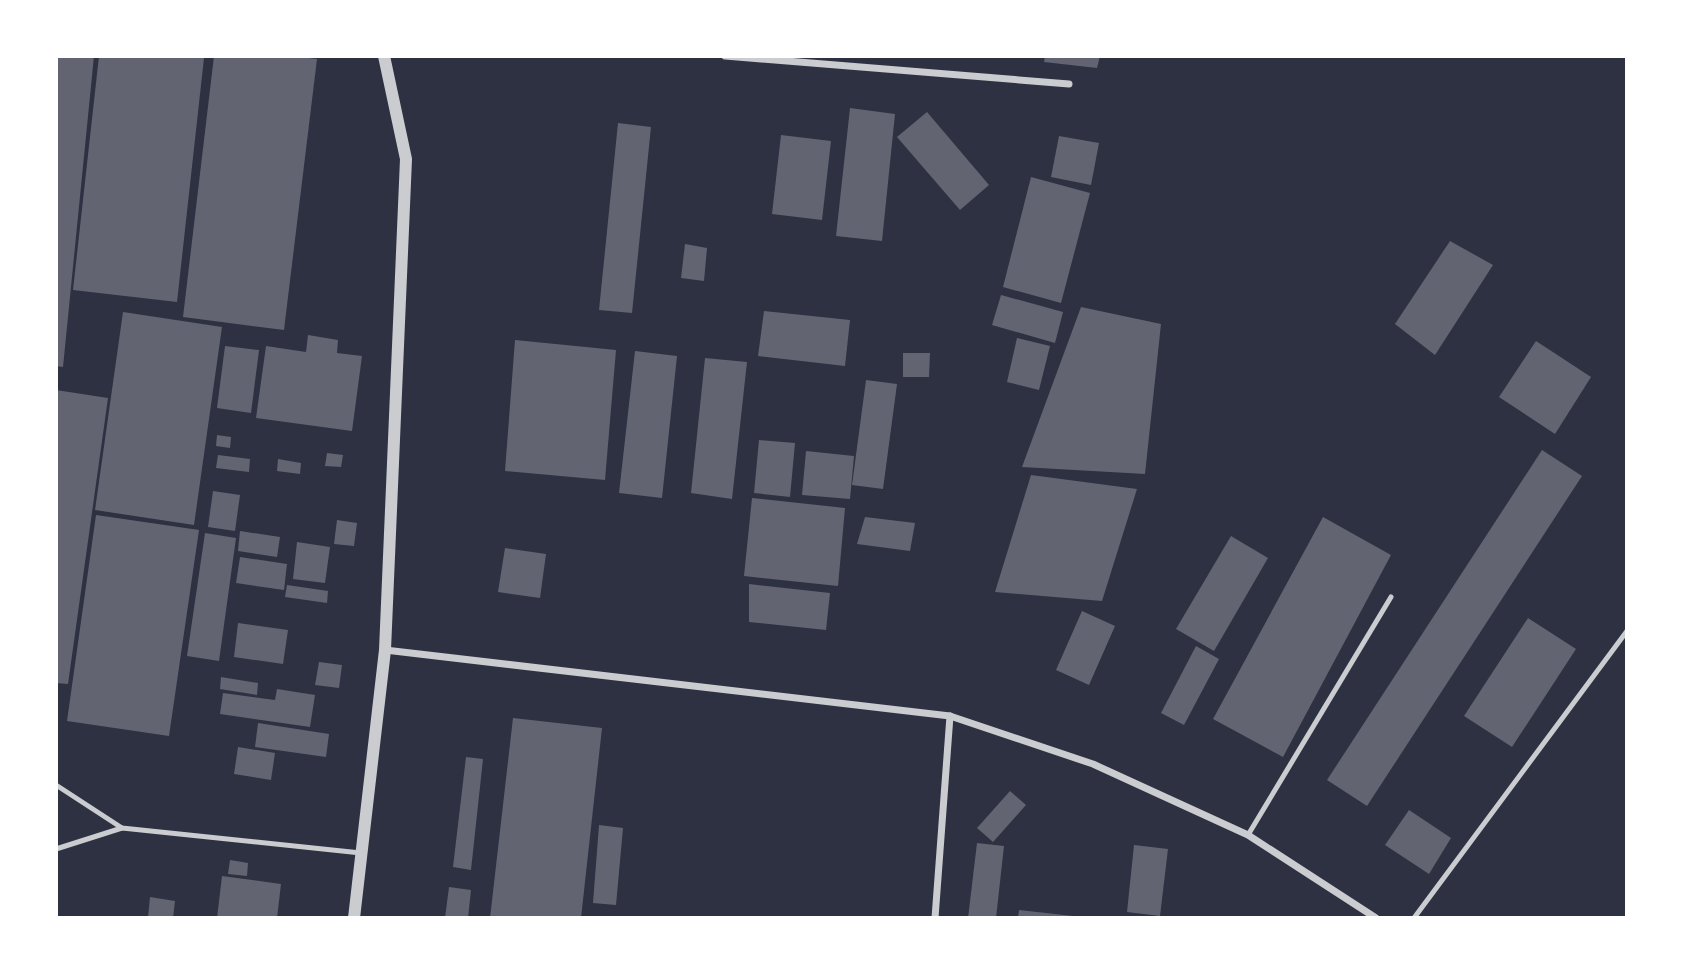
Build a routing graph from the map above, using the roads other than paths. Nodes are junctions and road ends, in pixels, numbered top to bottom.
1 (384, 56) edge
2 (725, 56) edge
3 (1069, 84) dead end
4 (1391, 597) dead end
5 (1627, 631) edge
6 (385, 650) junction
7 (950, 716) junction
8 (56, 785) edge
9 (122, 828) junction
10 (1248, 835) junction
11 (56, 849) edge
12 (361, 853) junction
13 (355, 918) edge
14 (935, 918) edge
15 (1376, 918) edge
16 (1414, 918) edge

1 - 6 street
2 - 3 street
4 - 10 lane
5 - 16 lane
6 - 7 street
6 - 12 street
7 - 10 street
7 - 14 street
8 - 9 lane
9 - 11 lane
9 - 12 lane
10 - 15 street
12 - 13 street

